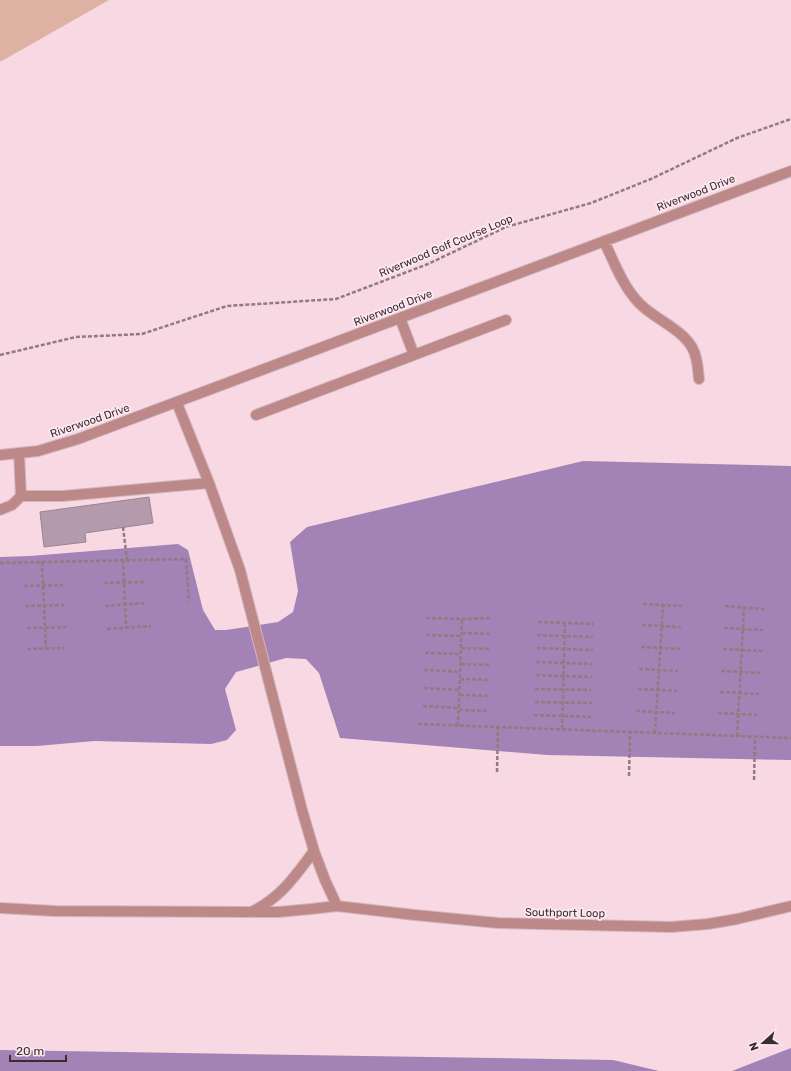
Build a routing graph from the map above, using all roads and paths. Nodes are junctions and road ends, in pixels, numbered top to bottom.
1 (791, 119) edge
2 (791, 170) edge
3 (604, 241) junction
4 (400, 318) junction
5 (506, 320) dead end
6 (0, 355) edge
7 (414, 355) junction
8 (699, 379) dead end
9 (177, 403) junction
10 (256, 415) dead end
11 (20, 453) junction
12 (0, 455) edge
13 (209, 483) junction
14 (21, 496) junction
15 (0, 510) edge
16 (123, 527) dead end
17 (125, 560) junction
18 (42, 562) junction
19 (0, 563) edge
20 (144, 582) dead end
21 (104, 583) dead end
22 (124, 583) junction
23 (63, 585) dead end
24 (24, 586) dead end
25 (44, 586) junction
26 (189, 602) dead end
27 (144, 603) dead end
28 (125, 604) junction
29 (643, 604) dead end
30 (64, 605) dead end
31 (663, 605) junction
32 (25, 606) dead end
33 (44, 606) junction
34 (105, 606) dead end
35 (682, 606) dead end
36 (724, 606) dead end
37 (744, 608) junction
38 (764, 609) dead end
39 (426, 618) dead end
40 (490, 618) dead end
41 (462, 619) junction
42 (538, 622) dead end
43 (565, 623) junction
44 (594, 624) dead end
45 (642, 625) dead end
46 (151, 626) dead end
47 (662, 626) junction
48 (45, 627) junction
49 (66, 627) dead end
50 (681, 627) dead end
51 (27, 628) dead end
52 (126, 628) junction
53 (724, 628) dead end
54 (107, 629) dead end
55 (743, 629) junction
56 (763, 630) dead end
57 (462, 634) junction
58 (490, 634) dead end
59 (426, 635) dead end
60 (537, 635) dead end
61 (565, 636) junction
62 (593, 637) dead end
63 (641, 647) dead end
64 (65, 648) dead end
65 (461, 648) junction
66 (537, 648) dead end
67 (660, 648) junction
68 (26, 649) dead end
69 (46, 649) junction
70 (490, 649) dead end
71 (680, 649) dead end
72 (722, 649) dead end
73 (564, 650) junction
74 (593, 650) dead end
75 (742, 650) junction
76 (762, 651) dead end
77 (425, 653) dead end
78 (461, 654) junction
79 (536, 662) dead end
80 (564, 663) junction
81 (461, 664) junction
82 (592, 664) dead end
83 (489, 665) dead end
84 (639, 669) dead end
85 (424, 670) dead end
86 (659, 670) junction
87 (678, 671) dead end
88 (460, 672) junction
89 (721, 672) dead end
90 (741, 673) junction
91 (760, 674) dead end
92 (536, 675) dead end
93 (564, 676) junction
94 (592, 677) dead end
95 (460, 679) junction
96 (489, 680) dead end
97 (424, 688) dead end
98 (535, 689) dead end
99 (638, 689) dead end
100 (460, 690) junction
101 (563, 690) junction
102 (591, 690) dead end
103 (658, 690) junction
104 (677, 691) dead end
105 (720, 692) dead end
106 (739, 693) junction
107 (759, 694) dead end
108 (460, 695) junction
109 (488, 696) dead end
110 (536, 702) dead end
111 (562, 703) junction
112 (592, 703) dead end
113 (423, 706) dead end
114 (459, 709) junction
115 (487, 711) dead end
116 (636, 711) dead end
117 (656, 712) junction
118 (675, 713) dead end
119 (718, 713) dead end
120 (738, 714) junction
121 (534, 715) dead end
122 (757, 715) dead end
123 (562, 716) junction
124 (590, 717) dead end
125 (418, 724) dead end
126 (458, 726) junction
127 (498, 727) junction
128 (562, 729) junction
129 (630, 732) junction
130 (655, 733) junction
131 (736, 736) junction
132 (755, 737) junction
133 (791, 738) edge
134 (497, 772) dead end
135 (629, 776) dead end
136 (754, 780) dead end
137 (314, 851) junction
138 (337, 906) junction
139 (791, 906) edge
140 (0, 908) edge
141 (251, 912) junction

1 - 6 path, Riverwood Golf Course Loop
2 - 3 street, Riverwood Drive
3 - 4 street, Riverwood Drive
3 - 8 street
4 - 7 street
4 - 9 street, Riverwood Drive
5 - 7 street
7 - 10 street
9 - 11 street, Riverwood Drive
9 - 13 street
11 - 12 street, Riverwood Drive
11 - 14 street
13 - 14 street
13 - 137 street
14 - 15 street
16 - 17 path
17 - 18 path
17 - 22 path
17 - 26 path
18 - 19 path
18 - 25 path
20 - 22 path
21 - 22 path
22 - 28 path
23 - 25 path
24 - 25 path
25 - 33 path
27 - 28 path
28 - 34 path
28 - 52 path
29 - 31 path
30 - 33 path
31 - 35 path
31 - 47 path
32 - 33 path
33 - 48 path
36 - 37 path
37 - 38 path
37 - 55 path
39 - 41 path
40 - 41 path
41 - 57 path
42 - 43 path
43 - 44 path
43 - 61 path
45 - 47 path
46 - 52 path
47 - 50 path
47 - 67 path
48 - 49 path
48 - 51 path
48 - 69 path
52 - 54 path
53 - 55 path
55 - 56 path
55 - 75 path
57 - 58 path
57 - 59 path
57 - 65 path
60 - 61 path
61 - 62 path
61 - 73 path
63 - 67 path
64 - 69 path
65 - 70 path
65 - 78 path
66 - 73 path
67 - 71 path
67 - 86 path
68 - 69 path
72 - 75 path
73 - 74 path
73 - 80 path
75 - 76 path
75 - 90 path
77 - 78 path
78 - 81 path
79 - 80 path
80 - 82 path
80 - 93 path
81 - 83 path
81 - 88 path
84 - 86 path
85 - 88 path
86 - 87 path
86 - 103 path
88 - 95 path
89 - 90 path
90 - 91 path
90 - 106 path
92 - 93 path
93 - 94 path
93 - 101 path
95 - 96 path
95 - 100 path
97 - 100 path
98 - 101 path
99 - 103 path
100 - 108 path
101 - 102 path
101 - 111 path
103 - 104 path
103 - 117 path
105 - 106 path
106 - 107 path
106 - 120 path
108 - 109 path
108 - 114 path
110 - 111 path
111 - 112 path
111 - 123 path
113 - 114 path
114 - 115 path
114 - 126 path
116 - 117 path
117 - 118 path
117 - 130 path
119 - 120 path
120 - 122 path
120 - 131 path
121 - 123 path
123 - 124 path
123 - 128 path
125 - 126 path
126 - 127 path
127 - 128 path
127 - 134 path
128 - 129 path
129 - 130 path
129 - 135 path
130 - 131 path
131 - 132 path
132 - 133 path
132 - 136 path
137 - 138 street
137 - 141 street
138 - 139 street, Southport Loop
138 - 141 street, Southport Loop
140 - 141 street, Southport Loop

